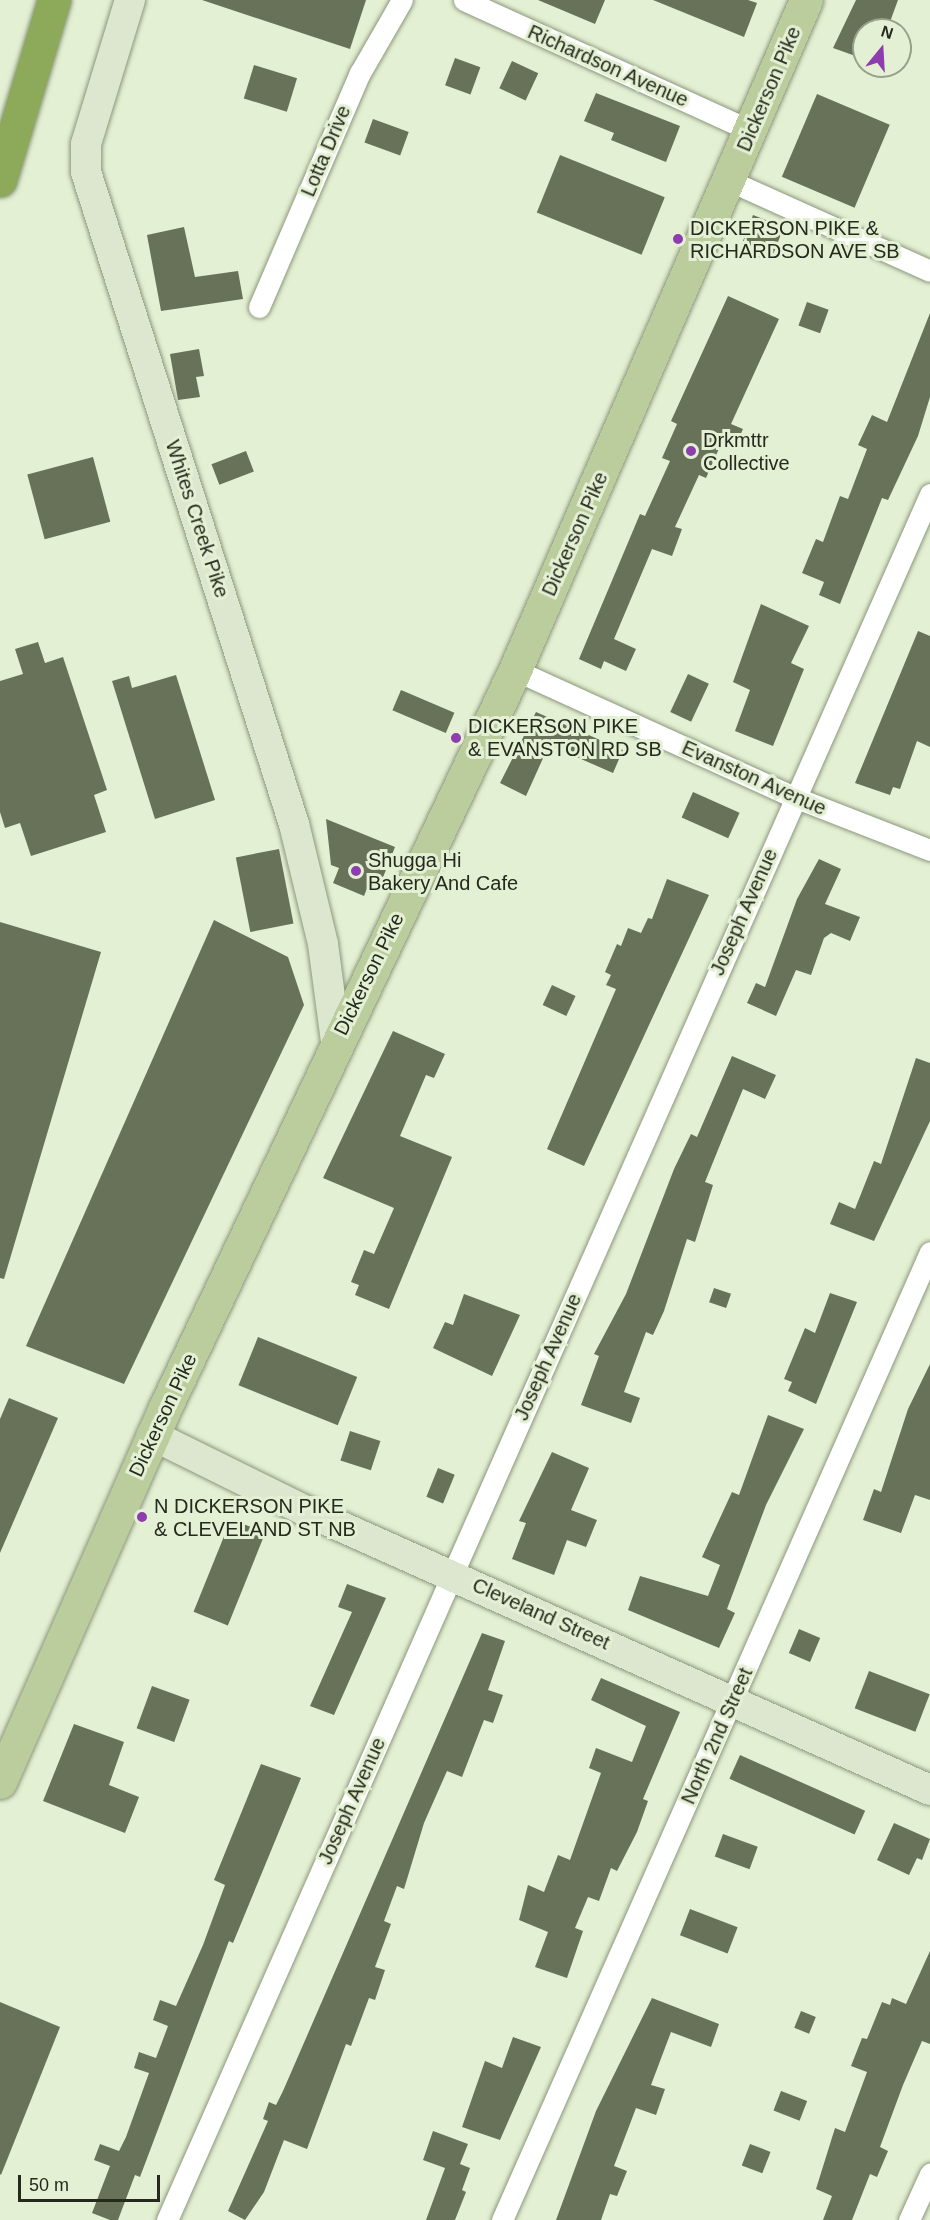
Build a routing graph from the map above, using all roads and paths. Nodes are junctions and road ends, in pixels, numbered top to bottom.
1 (54, 0) edge
2 (130, 0) edge
3 (402, 0) edge
4 (464, 0) edge
5 (806, 0) edge
6 (752, 131) junction
7 (0, 180) edge
8 (730, 181) junction
9 (930, 271) edge
10 (259, 307) dead end
11 (930, 494) edge
12 (515, 670) junction
13 (794, 797) junction
14 (930, 850) edge
15 (336, 1042) junction
16 (930, 1252) edge
17 (922, 1292) edge
18 (152, 1435) junction
19 (452, 1574) junction
20 (732, 1700) junction
21 (0, 1782) edge
22 (930, 1790) edge
23 (930, 2174) edge
24 (167, 2220) edge
25 (502, 2220) edge
26 (909, 2220) edge

1 - 7 highway
2 - 15 street, Whites Creek Pike
3 - 10 street, Lotta Drive
4 - 6 street, Richardson Avenue
5 - 6 main road, Dickerson Pike
6 - 8 main road, Dickerson Pike
8 - 9 street
8 - 12 main road, Dickerson Pike
11 - 13 street, Joseph Avenue
12 - 13 street, Evanston Avenue
12 - 15 main road, Dickerson Pike
13 - 14 street, Evanston Avenue
13 - 19 street, Joseph Avenue
15 - 18 main road, Dickerson Pike
16 - 17 street, North 2nd Street
17 - 20 street, North 2nd Street
18 - 19 street, Cleveland Street
18 - 21 main road, Dickerson Pike
19 - 20 street, Cleveland Street
19 - 24 street, Joseph Avenue
20 - 22 street, Cleveland Street
20 - 25 street, North 2nd Street
23 - 26 street

